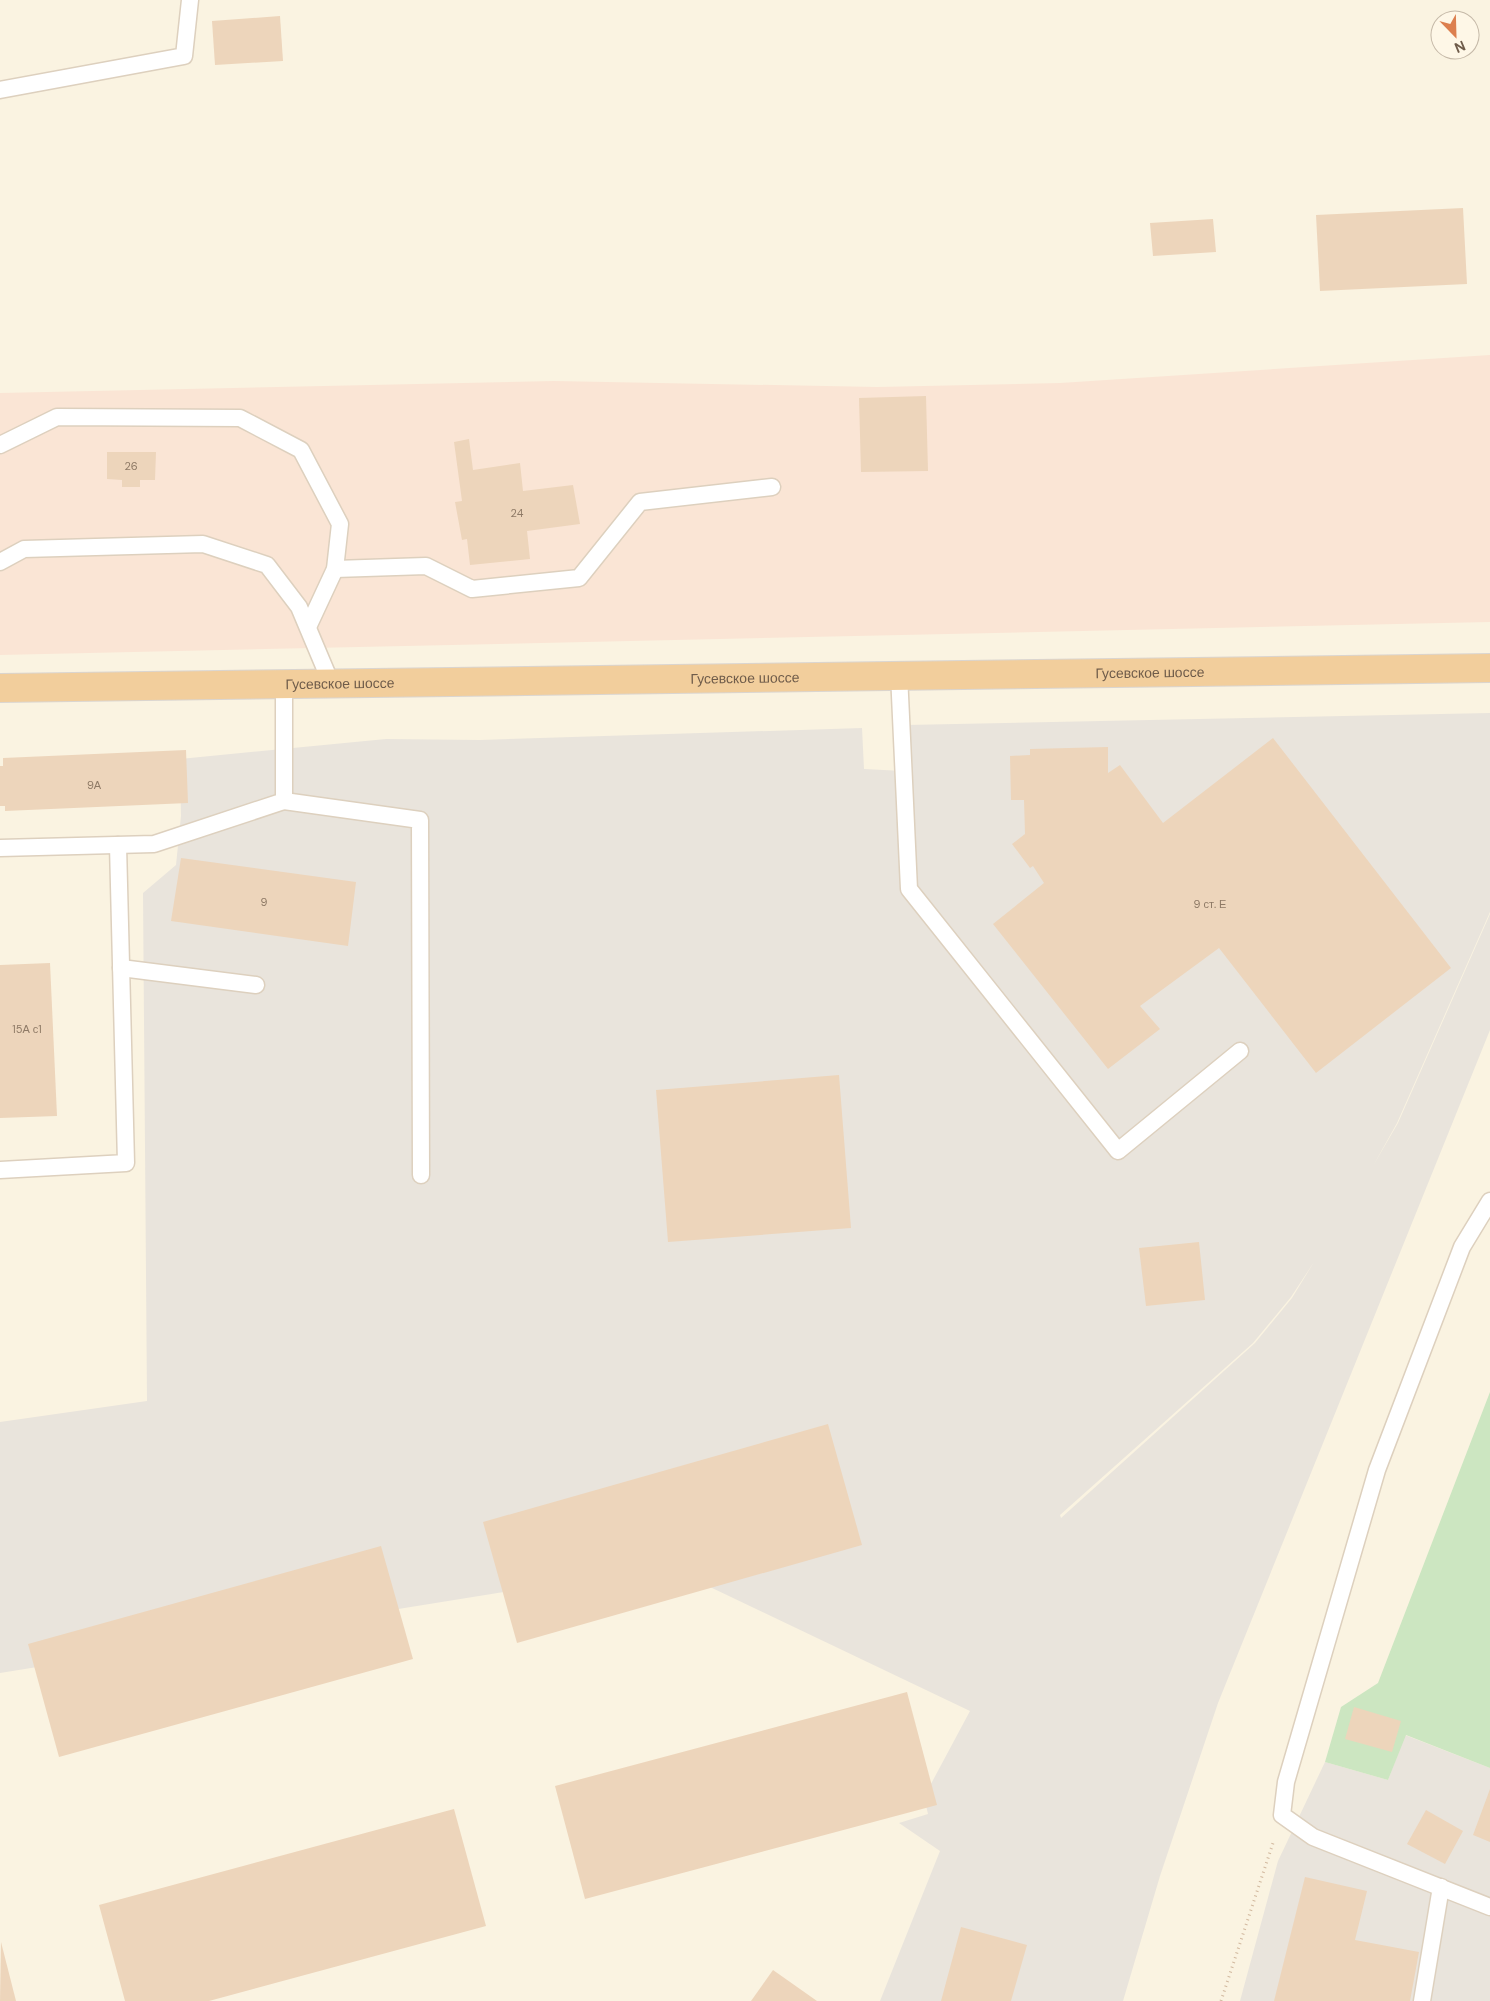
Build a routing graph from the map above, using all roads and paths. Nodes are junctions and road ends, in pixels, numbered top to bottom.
1 (190, 0) edge
2 (0, 90) edge
3 (0, 444) edge
4 (772, 487) dead end
5 (0, 562) edge
6 (335, 569) junction
7 (308, 627) junction
8 (1490, 668) edge
9 (899, 674) junction
10 (331, 683) junction
11 (284, 684) junction
12 (0, 688) edge
13 (284, 801) junction
14 (118, 845) junction
15 (0, 848) edge
16 (121, 968) junction
17 (256, 985) dead end
18 (1240, 1051) dead end
19 (0, 1170) edge
20 (421, 1175) dead end
21 (1490, 1201) edge
22 (1282, 1815) junction
23 (1441, 1887) junction
24 (1490, 1907) edge
25 (1221, 2001) edge
26 (1422, 2001) edge

1 - 2 lane
3 - 6 lane
4 - 6 lane
5 - 7 lane
6 - 7 lane
7 - 10 lane
8 - 9 highway, Гусевское шоссе
9 - 10 highway, Гусевское шоссе
9 - 18 lane
10 - 11 highway, Гусевское шоссе
11 - 12 highway, Гусевское шоссе
11 - 13 lane
13 - 14 lane
13 - 20 lane
14 - 15 lane
14 - 16 lane
16 - 17 lane
16 - 19 lane
21 - 22 lane
22 - 23 lane
22 - 25 path
23 - 24 lane
23 - 26 lane

